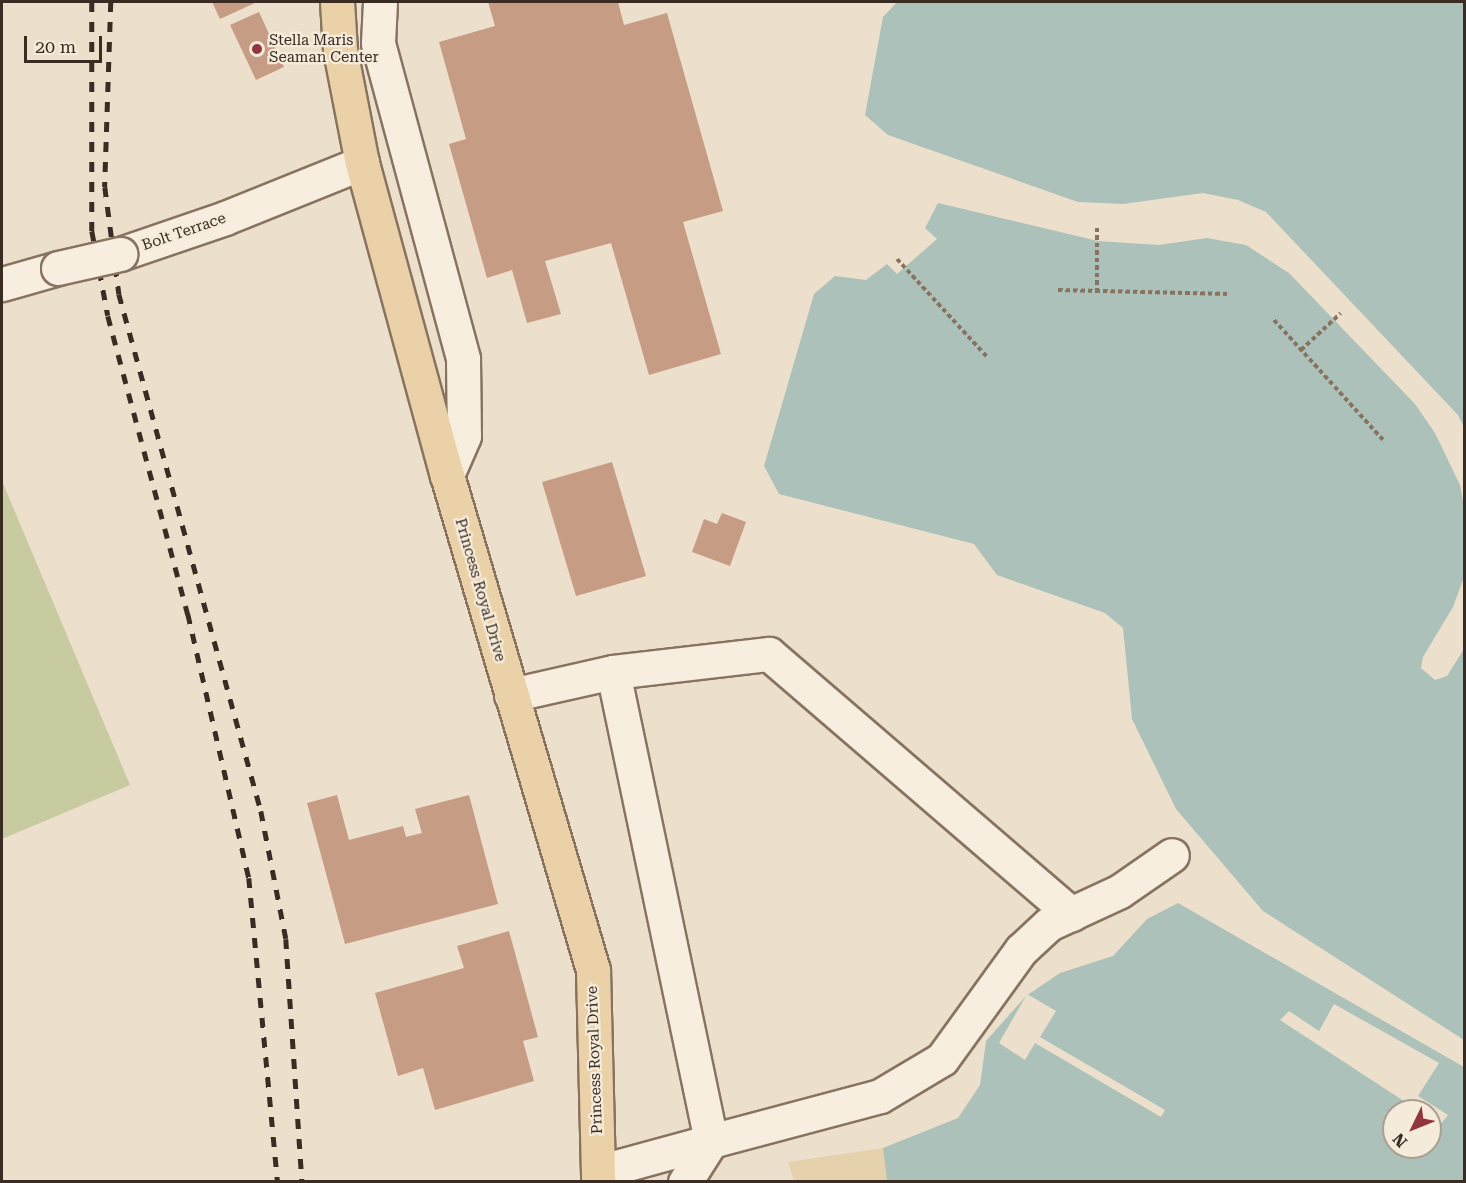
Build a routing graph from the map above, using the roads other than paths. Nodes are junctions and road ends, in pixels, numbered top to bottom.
1 (319, 2) edge
2 (337, 2) edge
3 (380, 2) edge
4 (340, 50) junction
5 (362, 163) junction
6 (2, 284) edge
7 (447, 475) junction
8 (613, 672) junction
9 (511, 695) junction
10 (1172, 855) dead end
11 (1071, 914) junction
12 (711, 1141) junction
13 (598, 1177) edge
14 (685, 1182) edge

1 - 4 street
2 - 4 main road, Princess Royal Drive
3 - 7 street
4 - 5 main road, Princess Royal Drive
5 - 6 street, Bolt Terrace, bridge
5 - 7 main road, Princess Royal Drive
7 - 9 main road, Princess Royal Drive
8 - 9 street
8 - 11 street
8 - 12 street
9 - 13 main road, Princess Royal Drive
10 - 11 street
11 - 12 street
12 - 13 street
12 - 14 street

